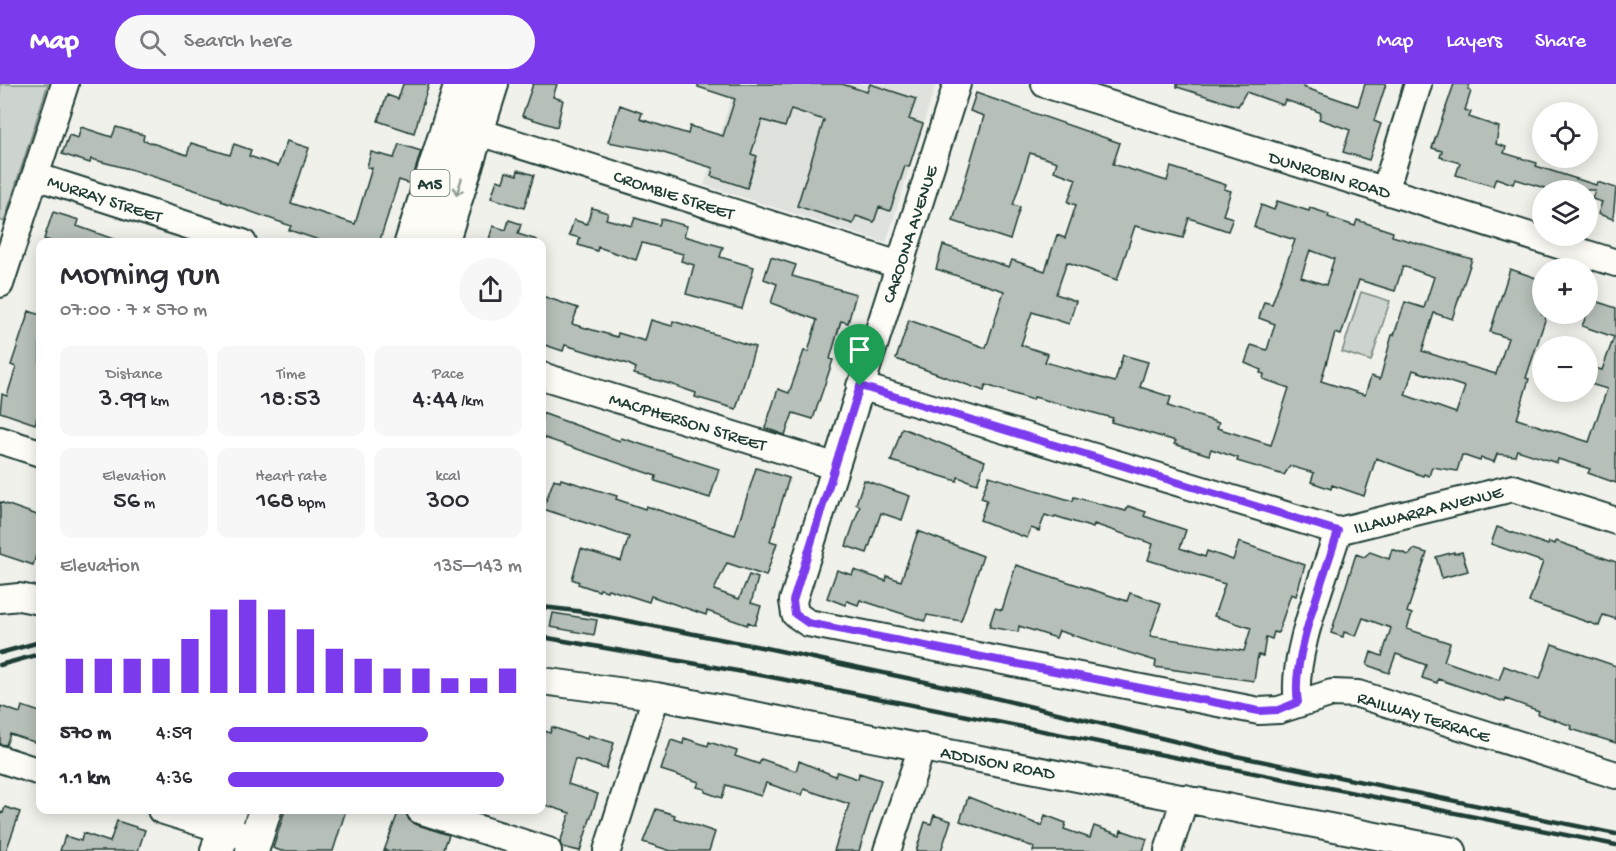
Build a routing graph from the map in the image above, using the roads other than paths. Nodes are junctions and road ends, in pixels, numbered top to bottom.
1 (65, 84) edge
2 (461, 84) edge
3 (492, 84) edge
4 (957, 84) edge
5 (1045, 84) edge
6 (1418, 84) edge
7 (462, 127) junction
8 (35, 176) junction
9 (1385, 191) junction
10 (227, 238) edge
11 (413, 238) edge
12 (443, 238) edge
13 (1616, 263) edge
14 (899, 265) junction
15 (0, 284) edge
16 (546, 377) edge
17 (860, 386) junction
18 (0, 440) edge
19 (36, 452) edge
20 (834, 466) junction
21 (1616, 521) edge
22 (1338, 531) junction
23 (0, 599) edge
24 (36, 600) edge
25 (546, 682) edge
26 (656, 696) junction
27 (1298, 702) junction
28 (922, 747) junction
29 (0, 759) edge
30 (36, 771) edge
31 (1616, 775) edge
32 (1185, 798) junction
33 (174, 814) edge
34 (264, 814) edge
35 (432, 814) edge
36 (223, 830) edge
37 (254, 845) edge
38 (548, 851) edge
39 (607, 851) edge
40 (887, 851) edge
41 (1168, 851) edge
42 (1453, 851) edge

1 - 8 street
2 - 7 main road, A15
3 - 7 main road, A15
4 - 14 street, CAROONA AVENUE
5 - 9 street, DUNROBIN ROAD
6 - 9 street
7 - 11 main road, A15
7 -> 12 main road, A15
7 - 14 street, CROMBIE STREET
8 - 10 street, MURRAY STREET
8 - 15 street
9 - 13 street, DUNROBIN ROAD
14 - 17 street, CAROONA AVENUE
16 - 20 street, MACPHERSON STREET
17 - 20 street, CAROONA AVENUE
17 - 22 street, ILLAWARRA AVENUE
18 - 19 street
20 - 27 street, CAROONA AVENUE
21 - 22 street, ILLAWARRA AVENUE
22 - 27 street
23 - 24 street
25 - 26 street, ADDISON ROAD
26 - 28 street, ADDISON ROAD
26 - 39 street
27 - 31 street, RAILWAY TERRACE
28 - 32 street, ADDISON ROAD
28 - 40 street
29 - 30 street
32 - 41 street
32 - 42 street, ADDISON ROAD
33 - 36 street
34 - 37 main road
35 - 38 street
36 - 37 street

